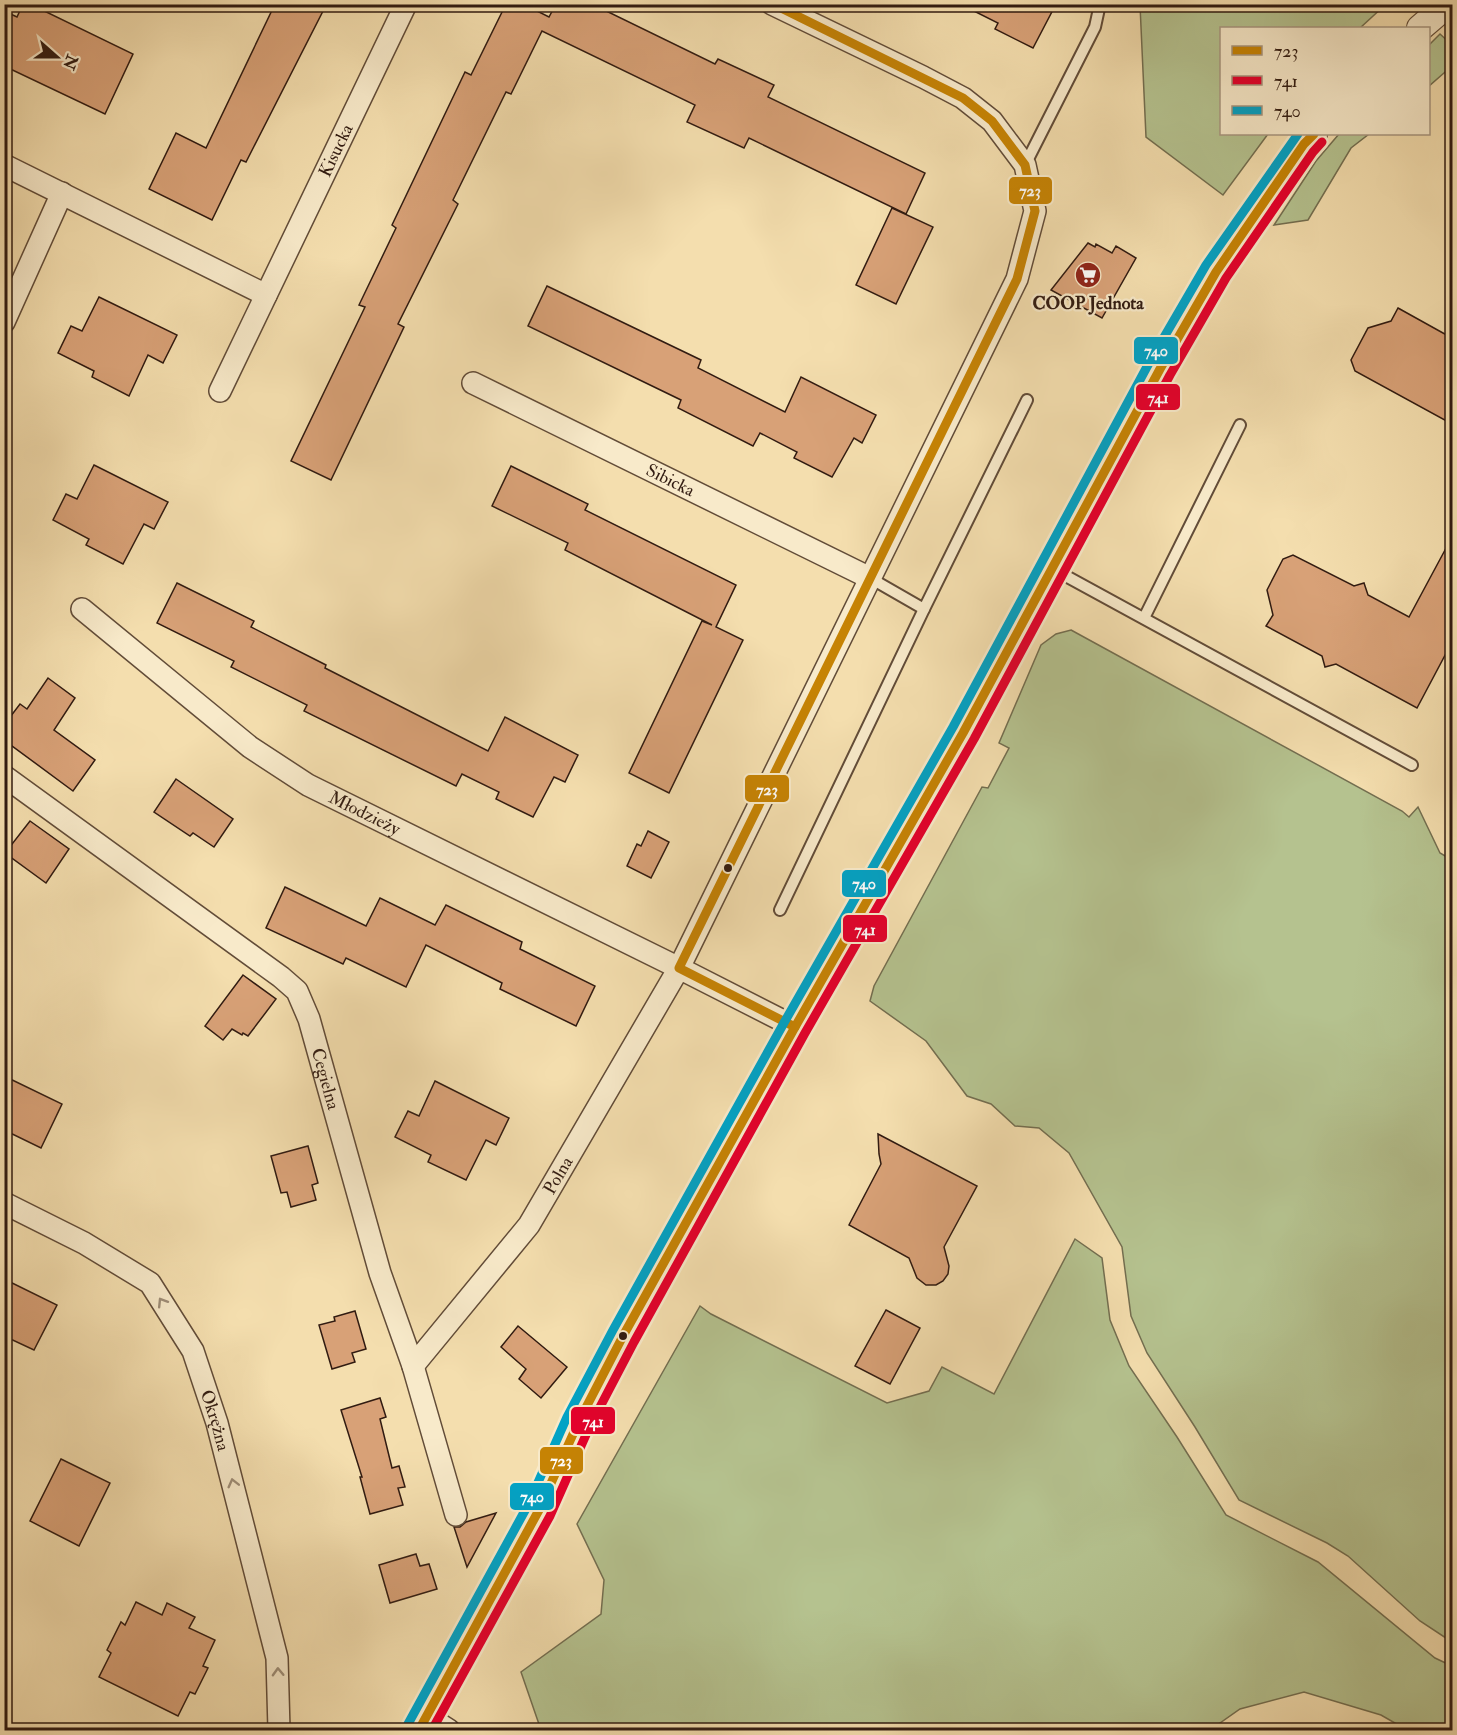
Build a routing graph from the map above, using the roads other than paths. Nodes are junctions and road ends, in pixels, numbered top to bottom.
1 (406, 4) edge
2 (772, 4) edge
3 (1100, 4) edge
4 (1448, 4) edge
5 (1421, 27) edge
6 (1313, 135) edge
7 (4, 165) edge
8 (1025, 165) junction
9 (62, 193) junction
10 (266, 295) junction
11 (4, 322) edge
12 (473, 382) dead end
13 (220, 390) dead end
14 (1027, 400) dead end
15 (1240, 425) dead end
16 (1053, 569) junction
17 (870, 578) junction
18 (82, 609) dead end
19 (924, 609) junction
20 (1144, 618) junction
21 (1412, 765) dead end
22 (4, 776) edge
23 (780, 910) dead end
24 (679, 968) junction
25 (795, 1028) junction
26 (4, 1203) edge
27 (413, 1366) junction
28 (456, 1515) dead end
29 (423, 1723) edge
30 (279, 1731) edge
31 (449, 1731) edge

1 - 10 street, Kisucka
2 - 8 street
3 - 8 lane
4 - 5 street
6 - 16 street
7 - 9 street
8 - 17 street, Polna
9 - 10 street
9 - 11 street
10 - 13 street, Kisucka
12 - 17 street, Sibicka
14 - 19 lane
15 - 20 lane
16 - 20 lane
16 - 25 street
17 - 19 lane
17 - 24 street, Polna
18 - 24 street, Młodzieży
19 - 23 lane
20 - 21 lane
22 - 27 street, Cegielna
24 - 25 street, Młodzieży
24 - 27 street, Polna
25 - 29 street
30 -> 26 street, Okrężna
27 - 28 street, Cegielna
29 - 31 street

